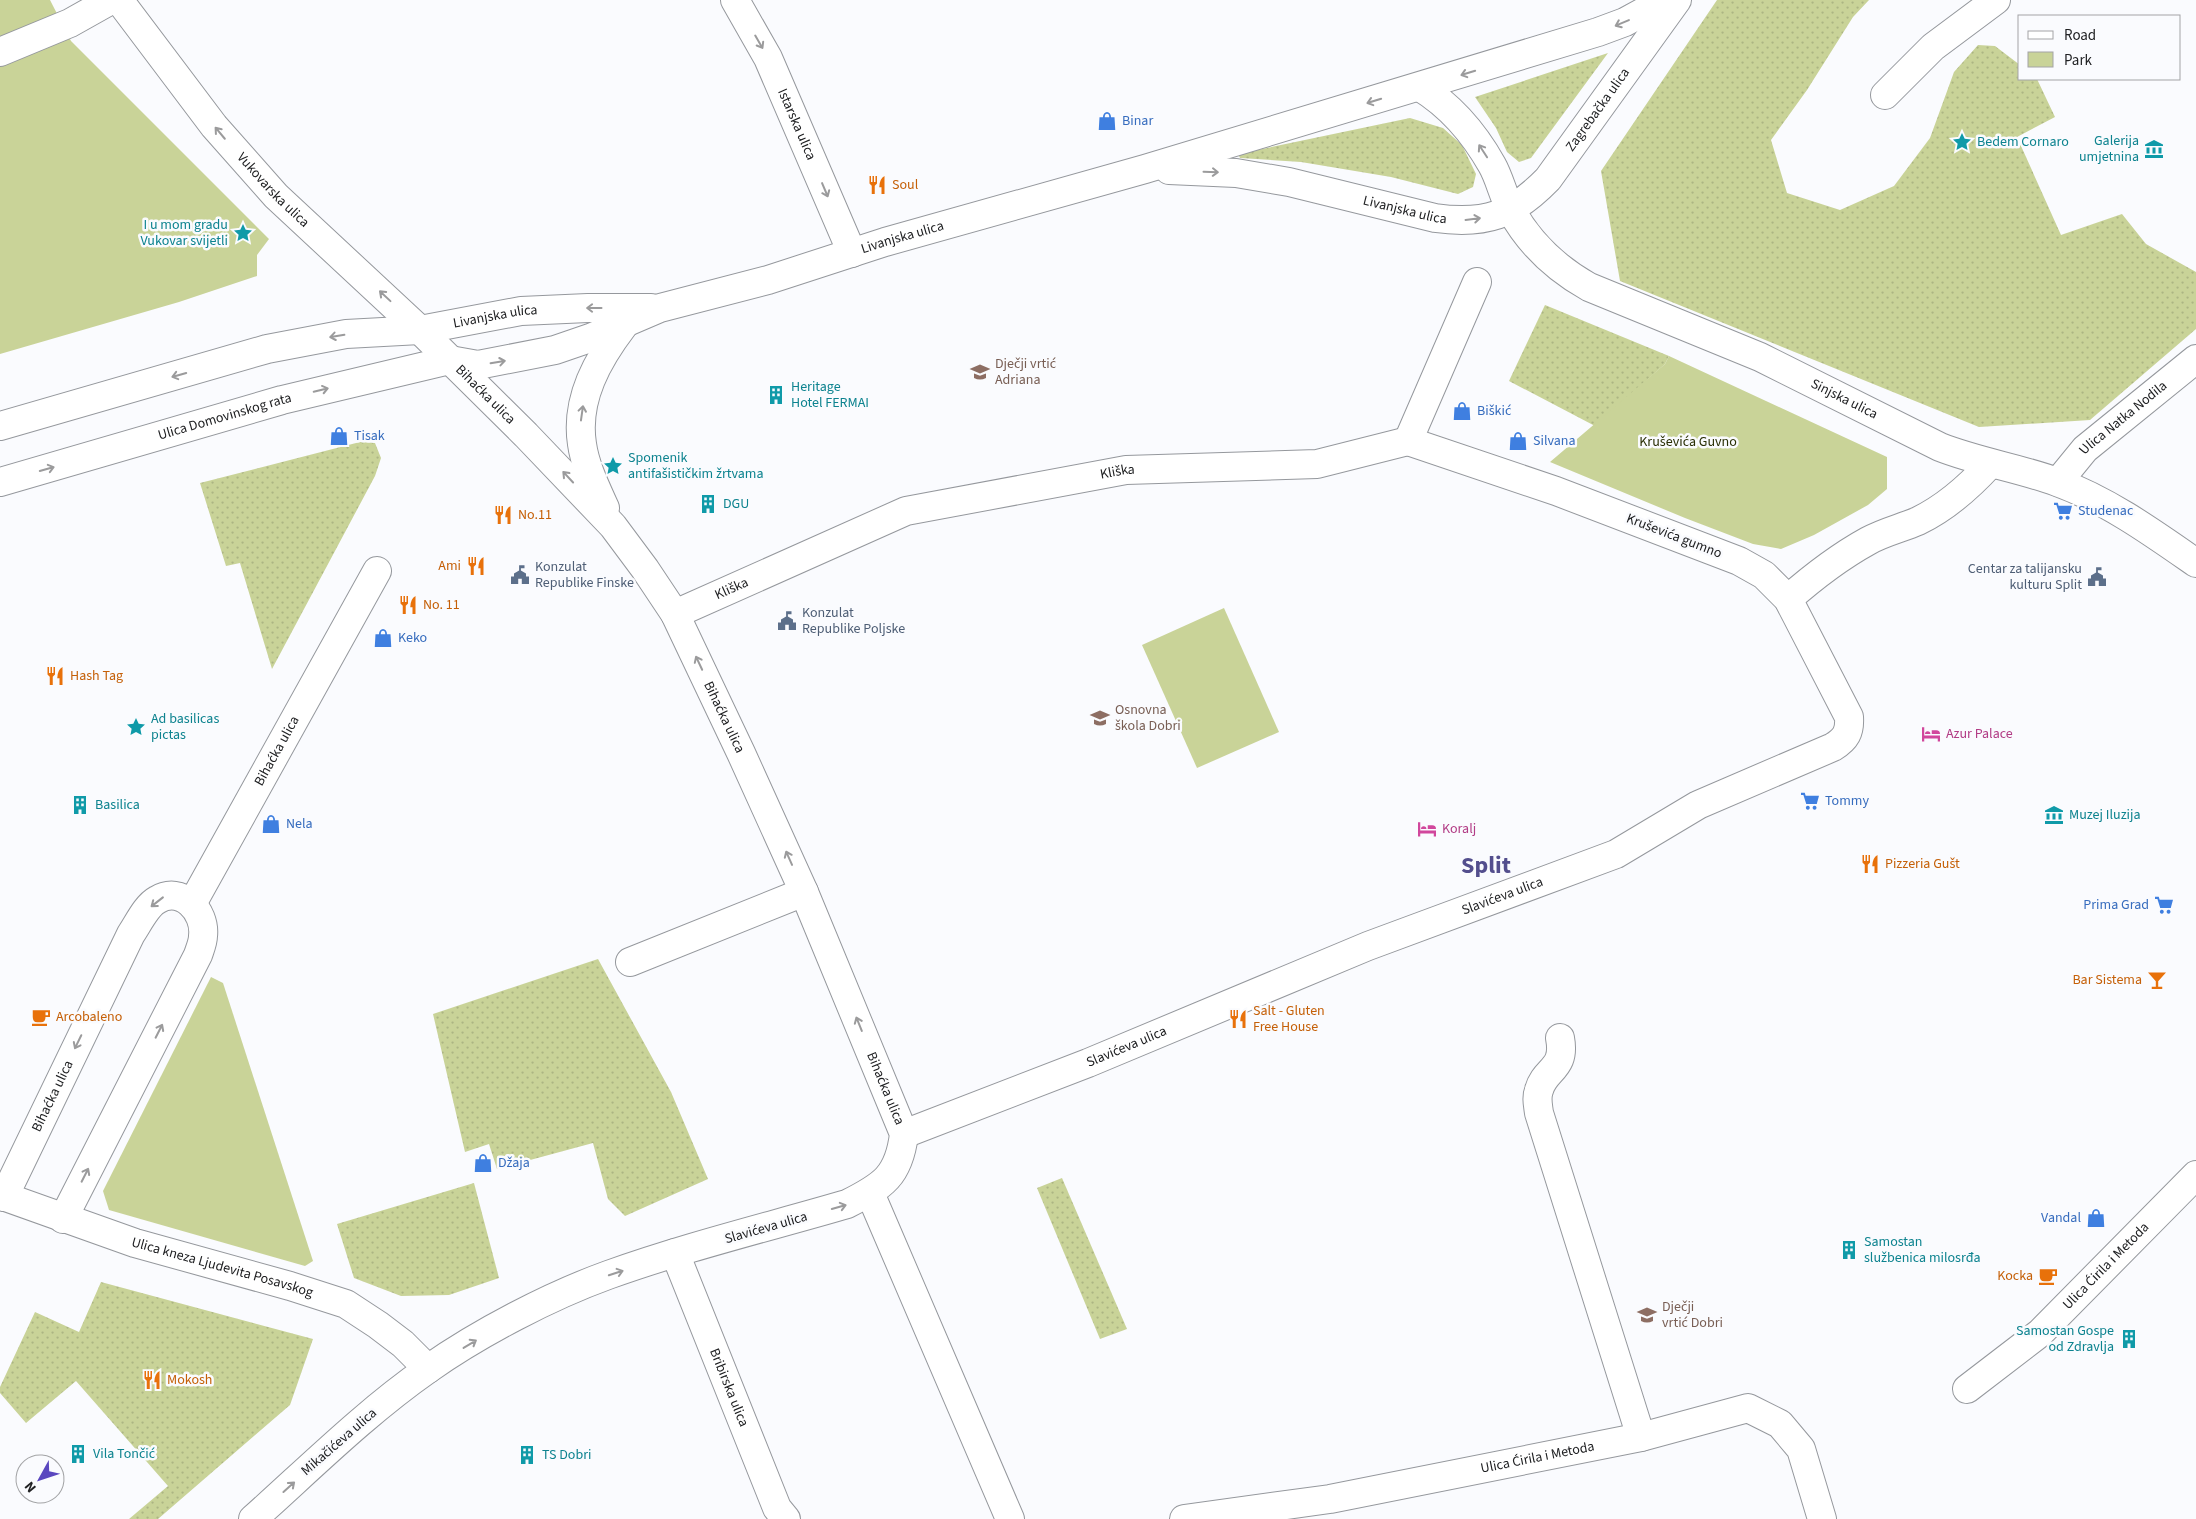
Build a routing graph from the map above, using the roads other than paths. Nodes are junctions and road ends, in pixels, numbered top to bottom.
1 (111, 0) edge
2 (119, 0) edge
3 (735, 0) edge
4 (1665, 0) edge
5 (1677, 0) edge
6 (1996, 0) edge
7 (0, 52) edge
8 (1420, 87) junction
9 (1885, 95) dead end
10 (1145, 170) junction
11 (1511, 210) junction
12 (852, 253) junction
13 (1477, 282) dead end
14 (660, 308) junction
15 (624, 324) junction
16 (420, 330) junction
17 (450, 360) junction
18 (2196, 360) edge
19 (0, 426) edge
20 (1408, 442) junction
21 (1990, 464) junction
22 (0, 482) edge
23 (2058, 482) junction
24 (613, 526) junction
25 (2196, 563) edge
26 (378, 571) dead end
27 (1788, 599) junction
28 (675, 614) junction
29 (1847, 735) joint
30 (804, 892) junction
31 (192, 904) junction
32 (630, 962) dead end
33 (1560, 1038) dead end
34 (904, 1134) junction
35 (2196, 1175) edge
36 (870, 1193) junction
37 (2, 1196) edge
38 (63, 1219) junction
39 (675, 1253) junction
40 (428, 1369) junction
41 (1967, 1390) dead end
42 (1641, 1437) junction
43 (253, 1519) edge
44 (786, 1519) edge
45 (1010, 1519) edge
46 (1184, 1519) edge
47 (1822, 1519) edge

1 - 7 street
16 -> 2 street, Vukovarska ulica
3 -> 12 street, Istarska ulica
4 -> 8 street, Livanjska ulica
5 - 11 street, Zagrebačka ulica
6 - 9 street
8 -> 10 street, Livanjska ulica
11 -> 8 street
10 -> 11 street, Livanjska ulica
10 - 12 street, Livanjska ulica
11 - 21 street, Sinjska ulica
12 - 14 street, Livanjska ulica
13 - 20 street
14 - 15 street, Livanjska ulica
14 -> 16 street, Livanjska ulica
17 -> 15 street, Livanjska ulica
24 -> 15 street
16 - 17 street, Vukovarska ulica
16 -> 19 street
22 -> 17 street, Ulica Domovinskog rata
24 -> 17 street, Bihaćka ulica
18 - 23 street, Ulica Natka Nodila
20 - 27 street, Kruševića gumno
20 - 28 street, Kliška
21 - 23 street, Sinjska ulica
21 - 27 street
23 - 25 street, Sinjska ulica
24 - 28 street, Bihaćka ulica
26 - 31 street, Bihaćka ulica
27 - 29 street, Kruševića gumno
30 -> 28 street, Bihaćka ulica
29 - 34 street, Slavićeva ulica
30 - 32 street
34 -> 30 street, Bihaćka ulica
31 -> 37 street, Bihaćka ulica
38 -> 31 street
33 - 42 street
34 - 36 street, Slavićeva ulica
35 - 41 street, Ulica Ćirila i Metoda
39 -> 36 street, Slavićeva ulica
36 - 45 street
37 - 38 street, Ulica kneza Ljudevita Posavskog
38 - 40 street, Ulica kneza Ljudevita Posavskog
40 -> 39 street, Slavićeva ulica
39 - 44 street, Bribirska ulica
43 -> 40 street, Mikačićeva ulica
42 - 46 street, Ulica Ćirila i Metoda
42 - 47 street, Ulica Ćirila i Metoda

